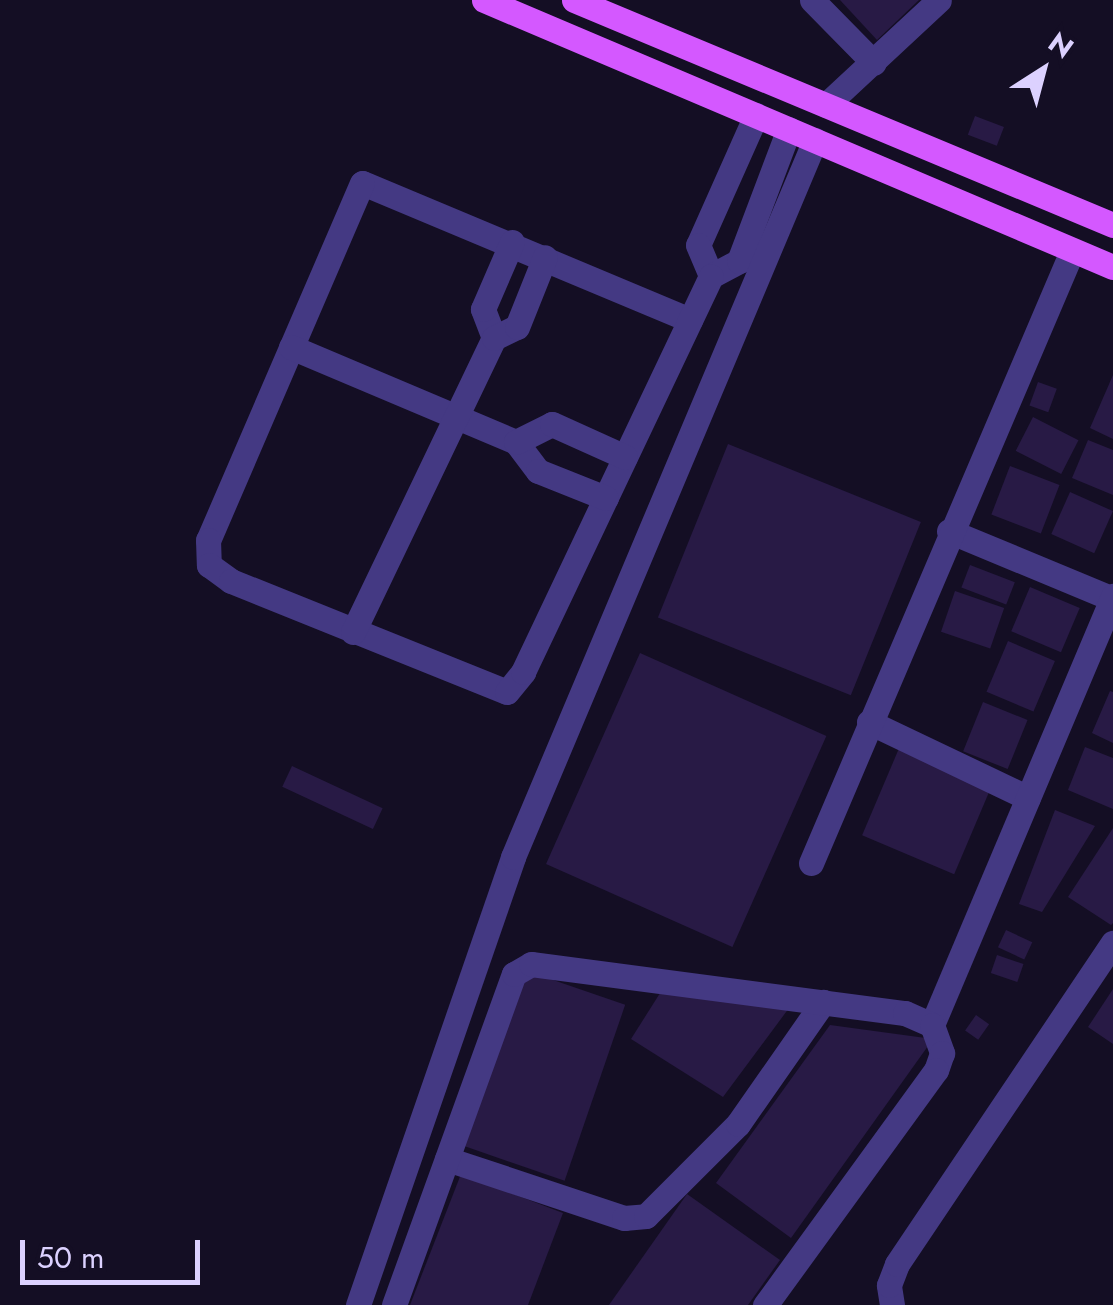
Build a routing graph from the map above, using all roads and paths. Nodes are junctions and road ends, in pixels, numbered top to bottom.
1 (484, 0) edge
2 (812, 0) edge
3 (939, 0) edge
4 (586, 2) edge
5 (874, 63) junction
6 (826, 105) junction
7 (756, 115) junction
8 (788, 130) junction
9 (815, 140) junction
10 (1113, 225) edge
11 (512, 242) junction
12 (1072, 251) junction
13 (545, 257) junction
14 (1113, 268) edge
15 (711, 276) junction
16 (690, 320) junction
17 (494, 338) junction
18 (291, 346) junction
19 (455, 417) junction
20 (516, 442) junction
21 (625, 457) junction
22 (606, 498) junction
23 (949, 531) junction
24 (1113, 598) edge
25 (354, 632) junction
26 (870, 722) junction
27 (1028, 798) junction
28 (810, 863) dead end
29 (1113, 944) edge
30 (1105, 971) edge
31 (823, 1002) junction
32 (932, 1024) junction
33 (447, 1159) junction
34 (358, 1305) edge
35 (394, 1305) edge
36 (764, 1305) edge
37 (892, 1305) edge

1 - 7 main road
2 - 5 street
3 - 5 street
4 - 6 main road
5 - 6 street
6 - 10 main road
7 - 8 main road
7 - 15 street
8 - 9 main road
8 - 15 street
9 - 12 main road
9 - 34 street
11 - 13 street
11 - 17 street
11 - 18 street
12 - 14 main road
12 - 23 street
13 - 16 street
13 - 17 street
15 - 16 street
16 - 21 street
17 - 19 street
18 - 19 street
18 - 25 street
19 - 20 street
19 - 25 street
20 - 21 street
20 - 22 street
21 - 22 street
22 - 25 street
23 - 24 street
23 - 26 street
24 - 27 street
26 - 27 street
26 - 28 street
27 - 32 street
29 - 30 street
30 - 37 street
31 - 32 street
31 - 33 street
31 - 33 street
32 - 36 street
33 - 35 street

